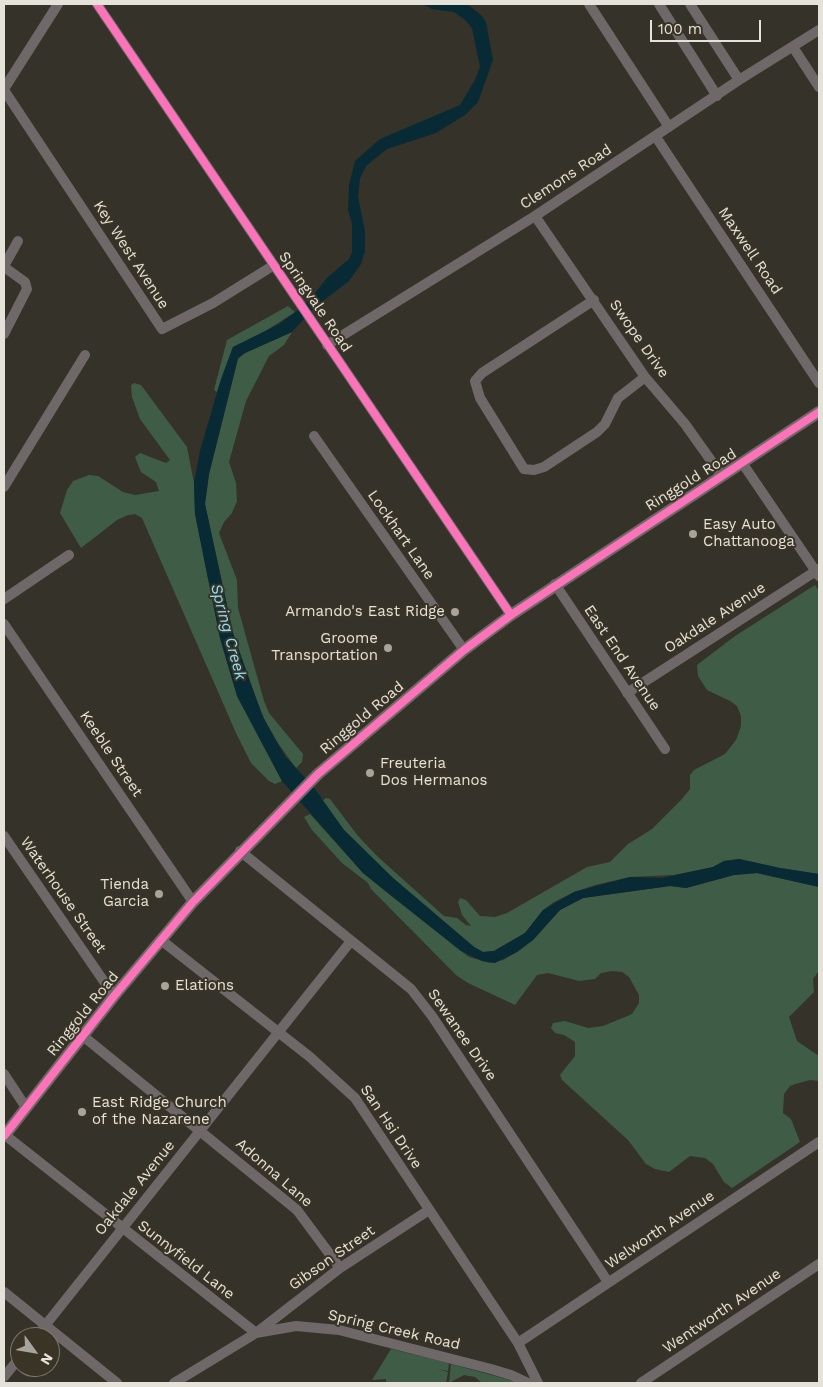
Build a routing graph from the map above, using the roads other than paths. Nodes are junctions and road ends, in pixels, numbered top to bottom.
1 (58, 4) edge
2 (96, 4) edge
3 (589, 4) edge
4 (660, 4) edge
5 (690, 4) edge
6 (819, 30) edge
7 (793, 47) junction
8 (739, 80) junction
9 (5, 84) edge
10 (819, 87) edge
11 (717, 96) junction
12 (669, 127) junction
13 (656, 137) junction
14 (535, 216) junction
15 (18, 241) dead end
16 (274, 265) junction
17 (4, 266) edge
18 (594, 300) junction
19 (4, 334) edge
20 (327, 345) junction
21 (85, 354) dead end
22 (645, 378) junction
23 (819, 382) edge
24 (819, 412) edge
25 (314, 436) dead end
26 (743, 464) junction
27 (722, 476) junction
28 (4, 487) edge
29 (69, 555) dead end
30 (818, 572) edge
31 (555, 584) junction
32 (4, 599) edge
33 (510, 615) junction
34 (4, 624) edge
35 (464, 650) junction
36 (627, 693) junction
37 (664, 749) dead end
38 (4, 836) edge
39 (240, 851) junction
40 (193, 902) junction
41 (161, 940) junction
42 (351, 941) junction
43 (114, 996) junction
44 (279, 1033) junction
45 (83, 1036) junction
46 (4, 1074) edge
47 (26, 1106) junction
48 (201, 1130) junction
49 (4, 1136) edge
50 (819, 1142) edge
51 (429, 1210) junction
52 (122, 1228) junction
53 (819, 1264) edge
54 (340, 1268) junction
55 (608, 1282) junction
56 (4, 1292) edge
57 (45, 1325) junction
58 (256, 1333) junction
59 (518, 1343) junction
60 (116, 1383) edge
61 (174, 1383) edge
62 (528, 1383) edge
63 (538, 1383) edge
64 (641, 1383) edge

1 - 9 street
2 - 16 street, Springvale Road
3 - 12 street
4 - 11 street
5 - 8 street
6 - 7 street, Clemons Road
7 - 8 street, Clemons Road
7 - 10 street
8 - 11 street, Clemons Road
9 - 16 street, Key West Avenue
11 - 12 street, Clemons Road
12 - 13 street, Clemons Road
13 - 14 street, Clemons Road
13 - 23 street, Maxwell Road
14 - 18 street, Swope Drive
14 - 20 street, Clemons Road
15 - 17 street
16 - 20 street, Springvale Road
17 - 19 street
18 - 22 street, Swope Drive
18 - 22 street
20 - 33 street, Springvale Road
21 - 28 street
22 - 27 street, Swope Drive
24 - 26 main road, Ringgold Road
25 - 35 street, Lockhart Lane
26 - 27 main road, Ringgold Road
26 - 30 street
27 - 31 main road, Ringgold Road
29 - 32 street
30 - 36 street, Oakdale Avenue
31 - 33 main road, Ringgold Road
31 - 36 street, East End Avenue
33 - 35 main road, Ringgold Road
34 - 40 street, Keeble Street
35 - 39 main road, Ringgold Road
36 - 37 street, East End Avenue
38 - 43 street, Waterhouse Street
39 - 40 main road, Ringgold Road
39 - 42 street, Sewanee Drive
40 - 41 main road, Ringgold Road
41 - 43 main road, Ringgold Road
41 - 44 street, San Hsi Drive
42 - 44 street, Oakdale Avenue
42 - 55 street, Sewanee Drive
43 - 45 main road, Ringgold Road
44 - 48 street, Oakdale Avenue
44 - 51 street, San Hsi Drive
45 - 47 main road, Ringgold Road
45 - 48 street, Adonna Lane
46 - 47 street
47 - 49 main road, Ringgold Road
48 - 52 street, Oakdale Avenue
48 - 54 street, Adonna Lane
49 - 52 street, Sunnyfield Lane
50 - 55 street, Welworth Avenue
51 - 54 street, Gibson Street
51 - 59 street, San Hsi Drive
52 - 57 street, Oakdale Avenue
52 - 58 street, Sunnyfield Lane
53 - 64 street, Wentworth Avenue
54 - 58 street, Gibson Street
55 - 59 street, Welworth Avenue
56 - 57 street
57 - 60 street
58 - 61 street, Spring Creek Road
58 - 62 street, Spring Creek Road
59 - 63 street, San Hsi Drive

